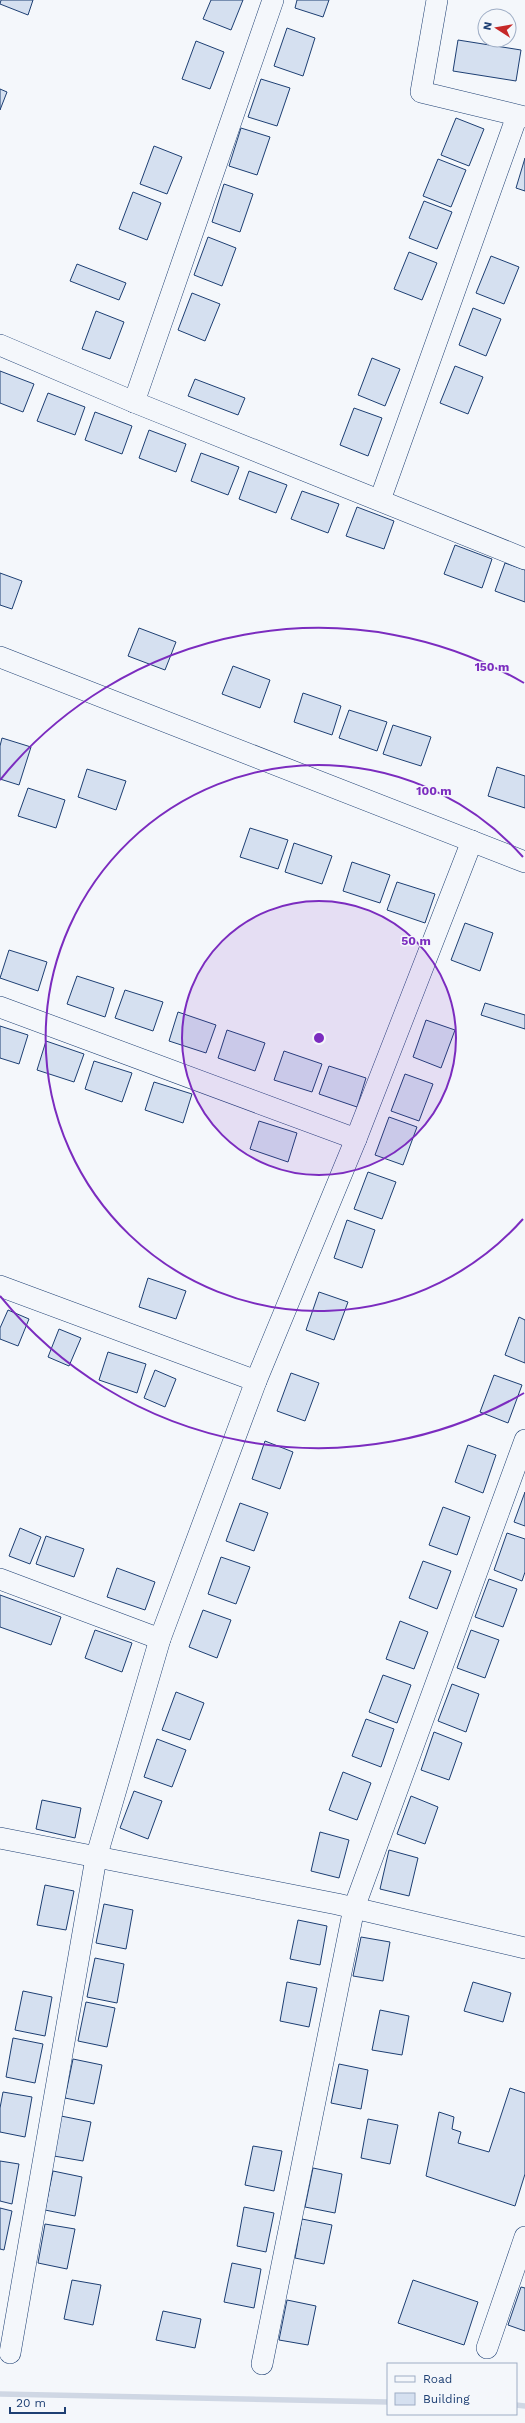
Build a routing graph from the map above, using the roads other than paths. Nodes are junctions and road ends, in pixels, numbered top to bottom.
1 (273, 0) edge
2 (437, 0) edge
3 (521, 117) edge
4 (0, 345) edge
5 (134, 402) junction
6 (380, 500) junction
7 (525, 559) edge
8 (0, 657) edge
9 (472, 841) junction
10 (525, 862) edge
11 (0, 1007) edge
12 (356, 1139) junction
13 (0, 1286) edge
14 (256, 1381) junction
15 (525, 1440) edge
16 (0, 1579) edge
17 (160, 1639) junction
18 (0, 1838) edge
19 (96, 1858) junction
20 (354, 1908) junction
21 (525, 1948) edge
22 (525, 2237) edge
23 (487, 2348) dead end
24 (10, 2353) dead end
25 (262, 2364) dead end

1 - 5 street
2 - 3 street
3 - 6 street
4 - 5 street
5 - 6 street
6 - 7 street
8 - 9 street
9 - 10 street
9 - 12 street
11 - 12 street
12 - 14 street
13 - 14 street
14 - 17 street
15 - 20 street
16 - 17 street
17 - 19 street
18 - 19 street
19 - 20 street
19 - 24 street
20 - 21 street
20 - 25 street
22 - 23 street

